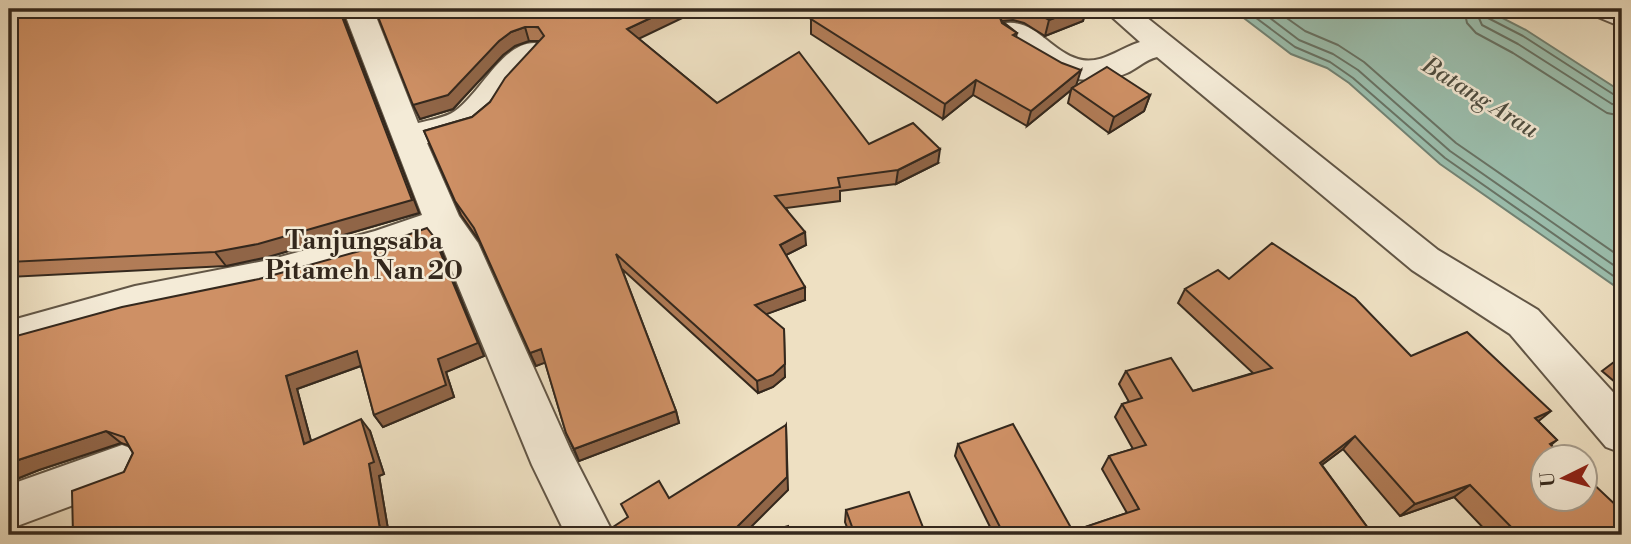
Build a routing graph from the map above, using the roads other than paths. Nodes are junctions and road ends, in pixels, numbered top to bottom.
1 (358, 9) edge
2 (1118, 9) edge
3 (1602, 9) edge
4 (1622, 18) edge
5 (1012, 30) edge
6 (1163, 46) junction
7 (531, 51) edge
8 (407, 138) junction
9 (443, 222) junction
10 (9, 338) edge
11 (1622, 433) edge
12 (122, 466) dead end
13 (9, 507) edge
14 (590, 535) edge

1 - 8 street
2 - 6 street
3 - 4 street
5 - 6 street
6 - 11 street
7 - 8 street
8 - 9 street
9 - 10 street
9 - 14 street
12 - 13 street

